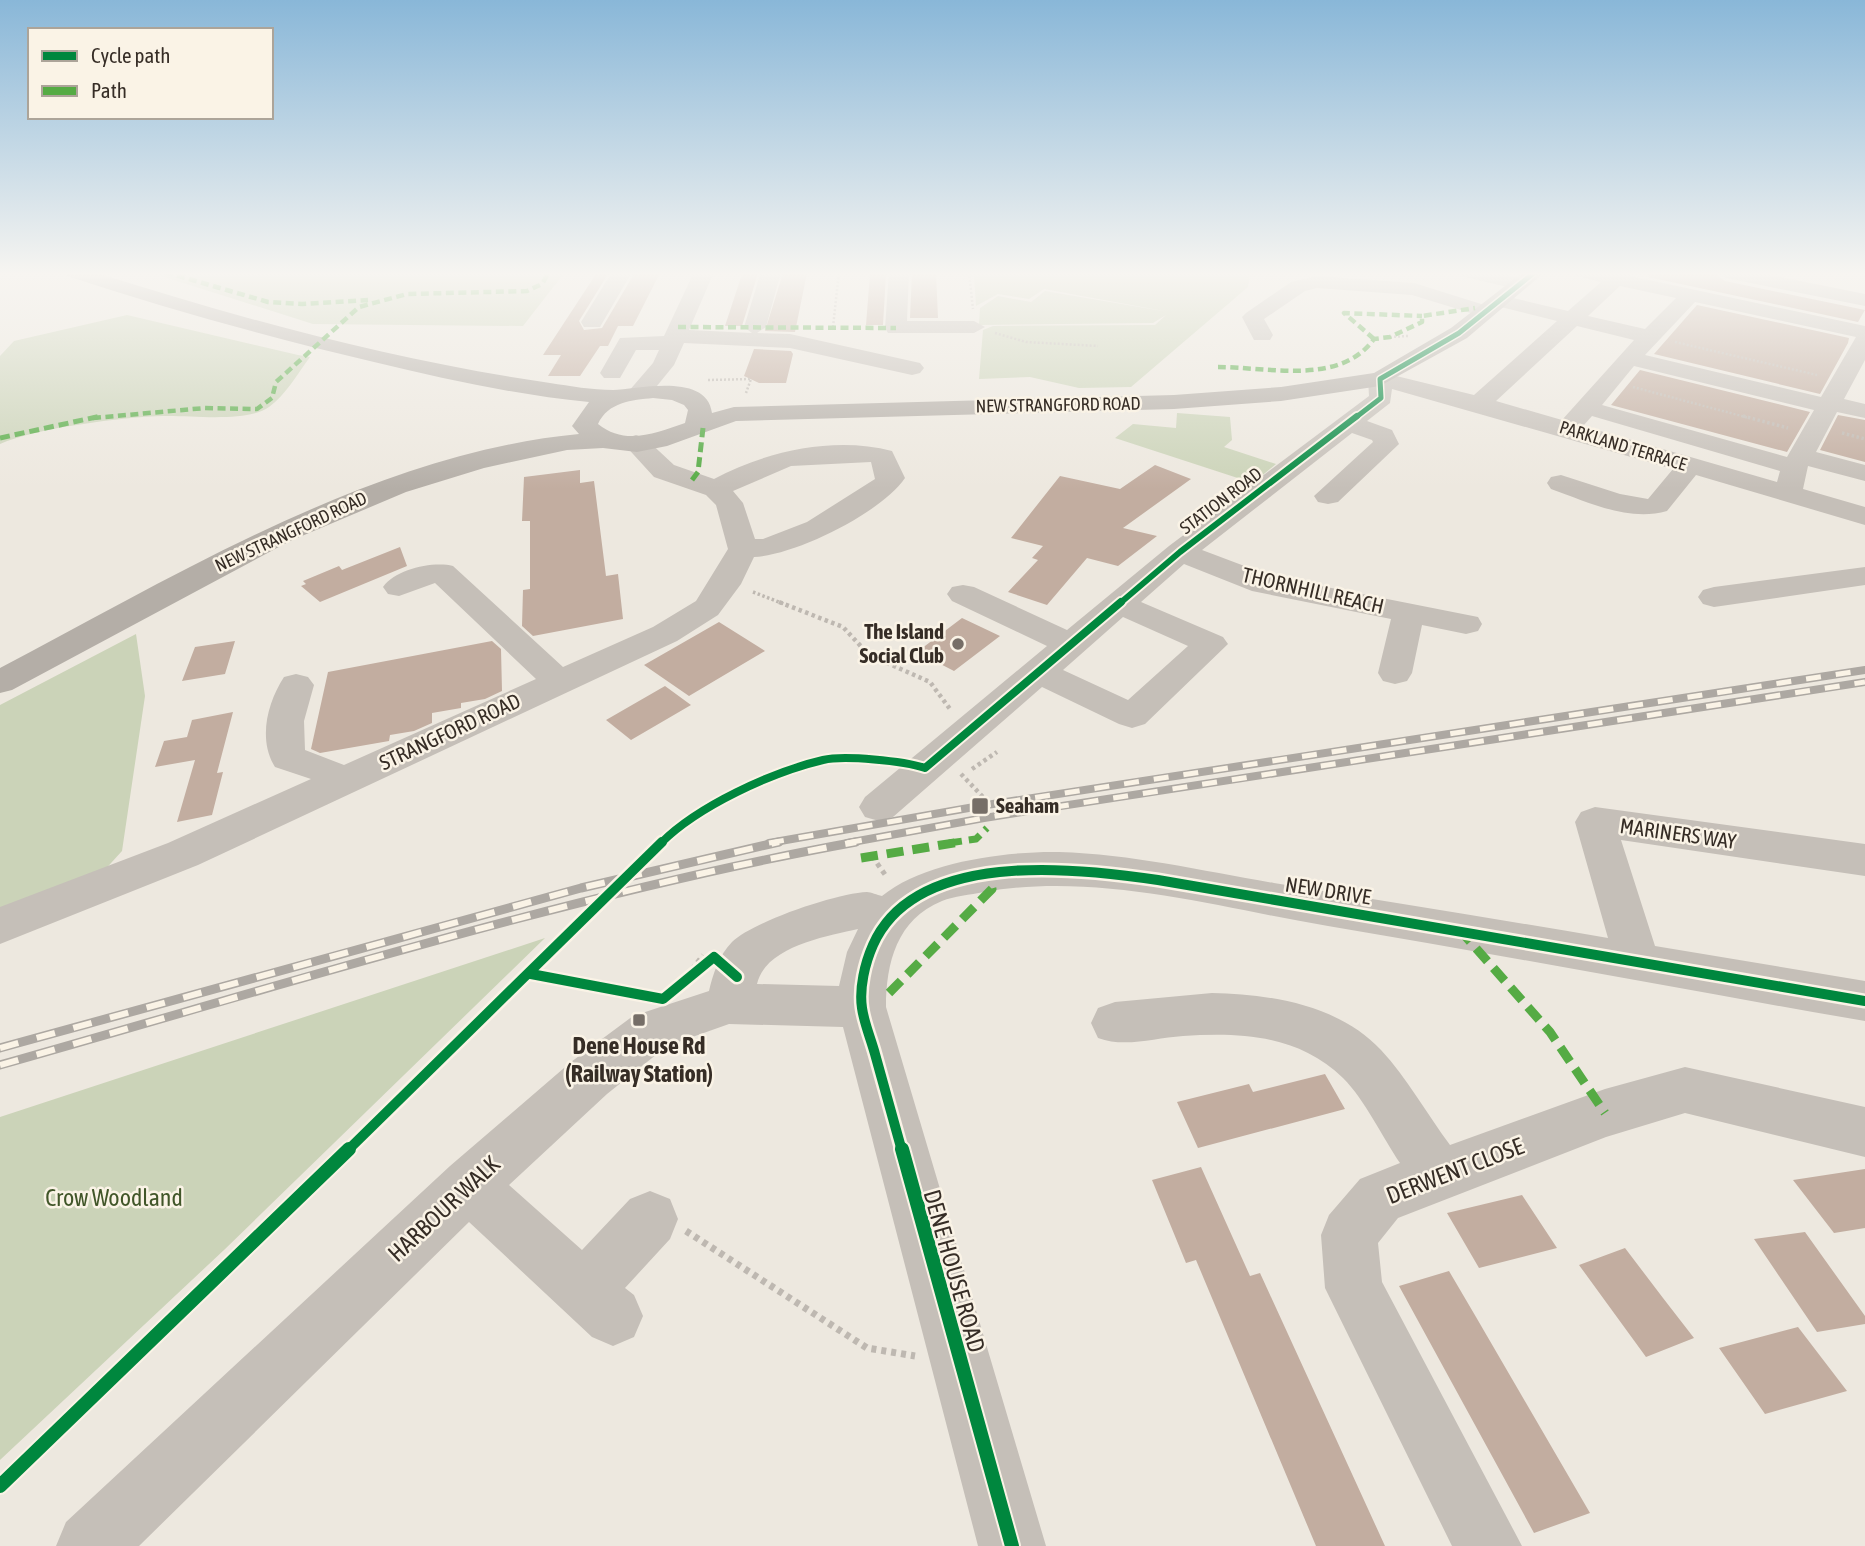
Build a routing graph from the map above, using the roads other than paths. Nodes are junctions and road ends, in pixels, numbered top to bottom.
1 (327, 344) edge
2 (628, 344) edge
3 (671, 344) edge
4 (804, 344) edge
5 (1442, 344) edge
6 (1544, 344) edge
7 (1643, 344) edge
8 (1856, 349) edge
9 (1629, 358) junction
10 (663, 365) junction
11 (912, 368) dead end
12 (1380, 379) junction
13 (623, 387) junction
14 (669, 392) junction
15 (550, 393) junction
16 (1479, 404) junction
17 (1828, 404) junction
18 (1587, 408) junction
19 (1865, 411) edge
20 (700, 416) junction
21 (1349, 423) junction
22 (594, 425) junction
23 (1568, 429) junction
24 (652, 449) junction
25 (1799, 463) junction
26 (1689, 466) junction
27 (1865, 473) edge
28 (1561, 483) dead end
29 (716, 489) junction
30 (1328, 496) dead end
31 (1865, 516) edge
32 (743, 549) junction
33 (1180, 552) junction
34 (1865, 576) edge
35 (1717, 583) dead end
36 (398, 587) dead end
37 (963, 594) dead end
38 (1119, 604) junction
39 (1466, 624) dead end
40 (1406, 625) junction
41 (1071, 645) junction
42 (0, 662) edge
43 (1039, 671) junction
44 (1395, 673) dead end
45 (0, 682) edge
46 (559, 682) junction
47 (296, 685) dead end
48 (339, 783) junction
49 (879, 807) dead end
50 (1865, 860) edge
51 (881, 895) junction
52 (0, 926) edge
53 (1637, 963) junction
54 (704, 983) junction
55 (1865, 1001) edge
56 (862, 1007) junction
57 (1115, 1023) dead end
58 (1865, 1132) edge
59 (1441, 1177) junction
60 (469, 1185) junction
61 (650, 1219) road end
62 (90, 1546) edge
63 (1012, 1546) edge
64 (1488, 1546) edge

1 - 15 main road
2 - 13 street
3 - 10 street
4 - 11 street
5 - 12 main road
6 - 16 street
7 - 9 street
8 - 17 street
9 - 17 street
9 - 18 street
10 - 13 street
10 - 14 street
12 - 16 street, PARKLAND TERRACE
12 - 20 main road, NEW STRANGFORD ROAD
12 - 21 street, STATION ROAD
13 - 14 main road
13 - 15 main road
13 - 22 main road
14 - 20 main road
15 - 22 main road
16 - 23 street, PARKLAND TERRACE
17 - 19 street
17 - 25 street
18 - 23 street
18 - 25 street
20 - 24 main road, NEW STRANGFORD ROAD
21 - 30 street
21 - 33 street, STATION ROAD
22 - 24 main road
22 - 42 main road, NEW STRANGFORD ROAD
22 - 45 main road, NEW STRANGFORD ROAD
23 - 26 street, PARKLAND TERRACE
24 - 29 street
25 - 26 street, PARKLAND TERRACE
25 - 27 street
25 - 31 street, PARKLAND TERRACE
26 - 28 street
29 - 32 street
29 - 32 street
32 - 46 street, STRANGFORD ROAD
33 - 38 street, STATION ROAD
33 - 40 street, THORNHILL REACH
34 - 35 street
36 - 46 street
37 - 41 street
38 - 41 street, STATION ROAD
38 - 43 street
39 - 40 street, THORNHILL REACH
40 - 44 street
41 - 43 street, STATION ROAD
43 - 49 street, STATION ROAD
46 - 48 street, STRANGFORD ROAD
47 - 48 street
48 - 52 street, STRANGFORD ROAD
50 - 53 street, MARINERS WAY
51 - 53 street, NEW DRIVE
51 - 54 street
51 - 56 street, NEW DRIVE
53 - 55 street, NEW DRIVE
54 - 56 street, HARBOUR WALK
54 - 60 street, HARBOUR WALK
56 - 63 street, DENE HOUSE ROAD
57 - 59 street
58 - 59 street, DERWENT CLOSE
59 - 64 street, DERWENT CLOSE
60 - 61 street
60 - 62 street, HARBOUR WALK

